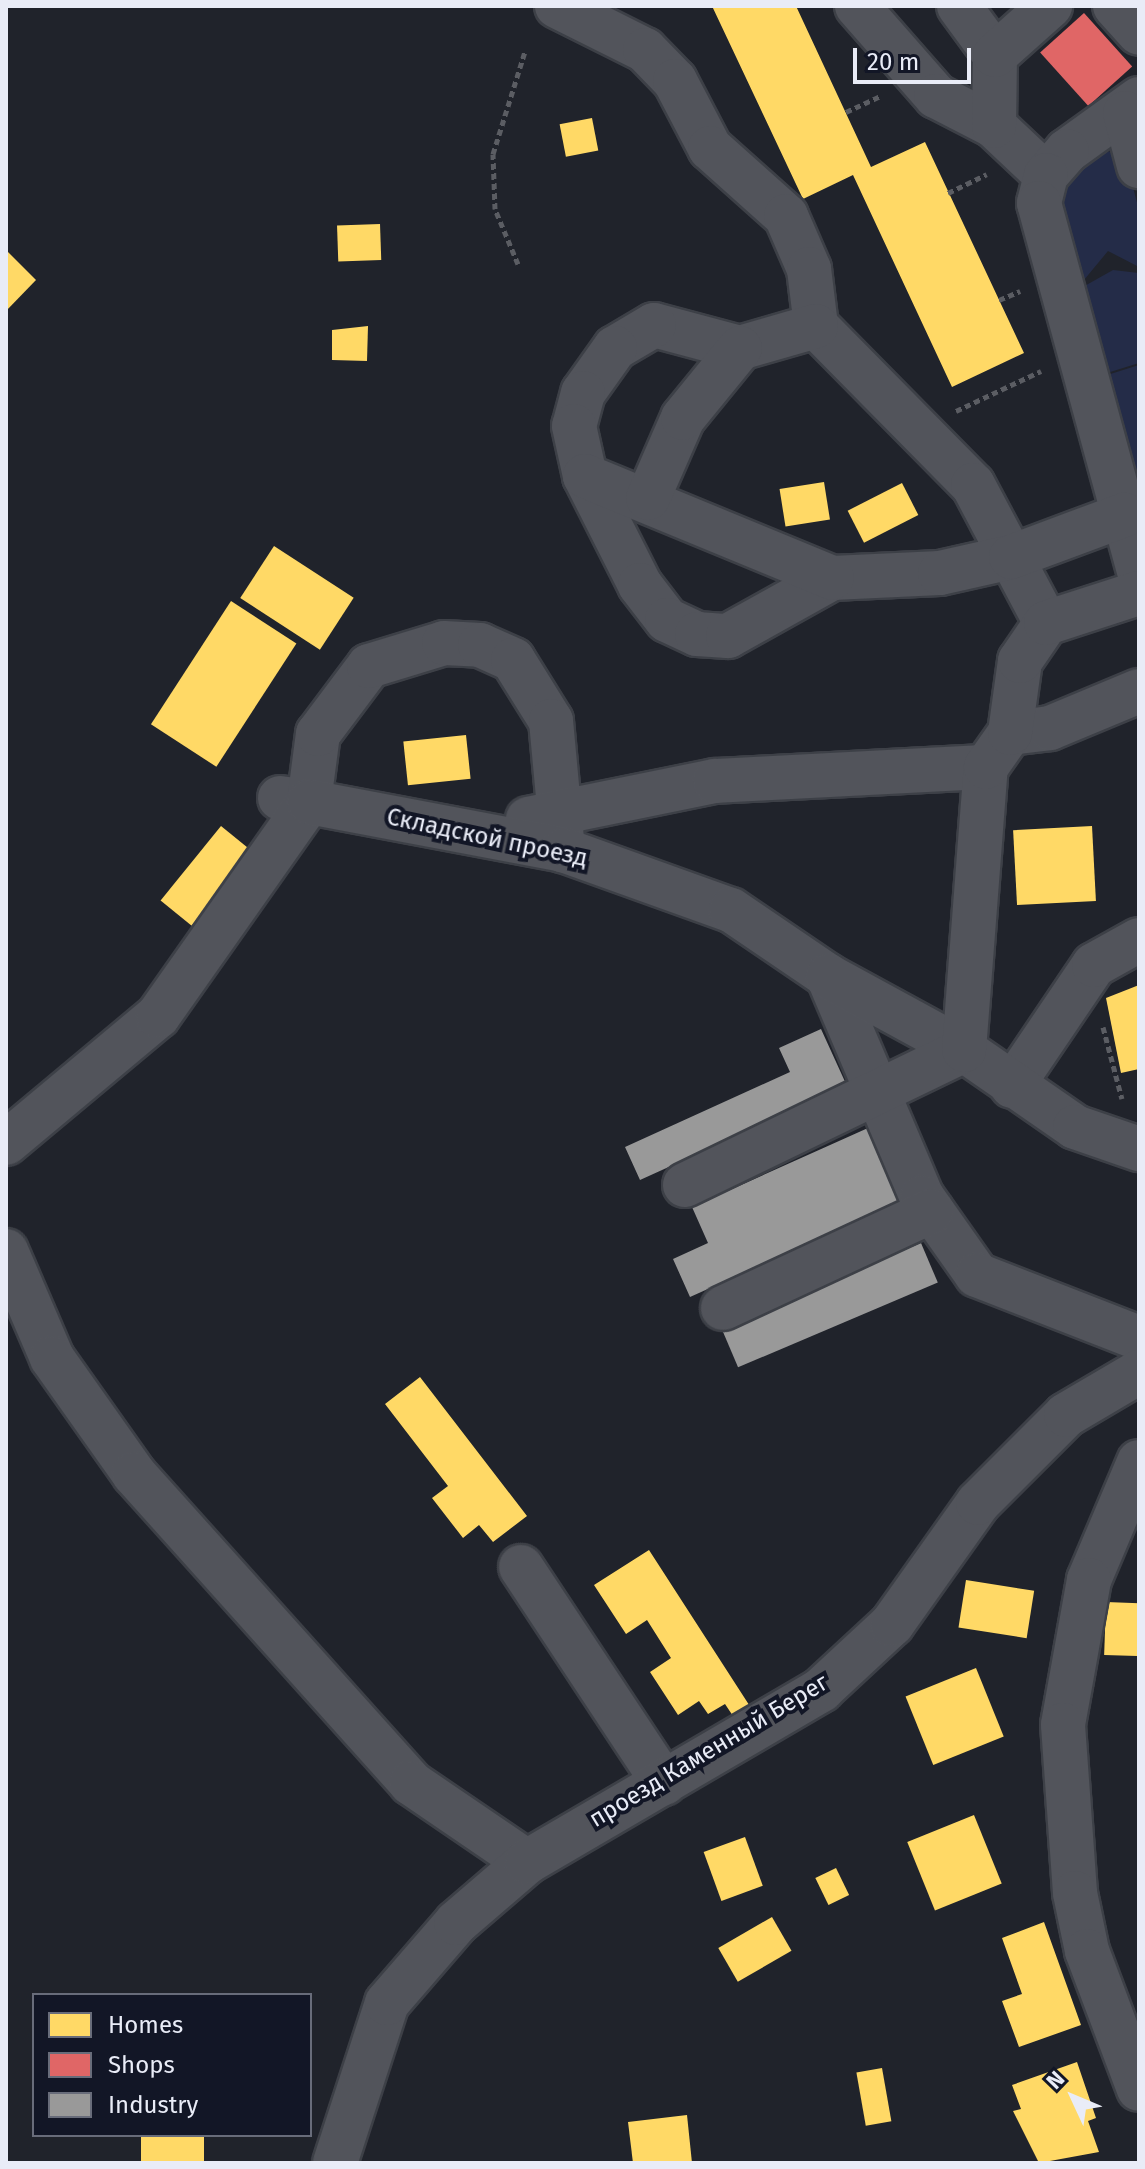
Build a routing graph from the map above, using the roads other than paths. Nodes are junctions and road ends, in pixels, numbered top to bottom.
1 (557, 6) edge
2 (857, 6) edge
3 (959, 6) edge
4 (1050, 6) edge
5 (1115, 6) edge
6 (1139, 33) edge
7 (995, 55) junction
8 (1132, 106) edge
9 (994, 126) junction
10 (1139, 166) edge
11 (1046, 175) junction
12 (816, 326) junction
13 (740, 348) junction
14 (585, 476) junction
15 (648, 498) junction
16 (1124, 515) junction
17 (1011, 557) junction
18 (1139, 570) edge
19 (832, 578) junction
20 (1139, 593) edge
21 (1046, 623) junction
22 (1139, 691) edge
23 (998, 750) junction
24 (293, 800) junction
25 (560, 831) junction
26 (1139, 940) edge
27 (828, 976) junction
28 (964, 1050) junction
29 (1012, 1086) junction
30 (879, 1096) junction
31 (1134, 1132) edge
32 (6, 1143) edge
33 (685, 1185) dead end
34 (932, 1211) junction
35 (6, 1251) edge
36 (723, 1308) dead end
37 (1139, 1338) edge
38 (1139, 1372) edge
39 (1139, 1462) edge
40 (521, 1567) dead end
41 (664, 1783) junction
42 (527, 1862) junction
43 (1139, 2089) edge
44 (335, 2163) edge

1 - 12 street
2 - 9 street
3 - 7 street
4 - 7 street
5 - 6 street
7 - 9 street
8 - 10 street
8 - 11 street
9 - 11 street
11 - 16 street
12 - 13 street
12 - 17 street
13 - 14 street
13 - 15 street
14 - 15 street
14 - 19 street
15 - 19 street
16 - 17 street
16 - 18 street
17 - 19 street
17 - 21 street
20 - 21 street
21 - 23 street
22 - 23 street
23 - 25 street
23 - 28 street
24 - 25 street, Складской проезд
24 - 25 street
24 - 32 street
25 - 27 street, Складской проезд
26 - 29 street
27 - 28 street, Складской проезд
27 - 30 street
28 - 29 street, Складской проезд
28 - 30 street
29 - 31 street, Складской проезд
30 - 33 street
30 - 34 street
34 - 36 street
34 - 37 street
35 - 42 street
38 - 41 street, проезд Каменный Берег
39 - 43 street
40 - 41 street
41 - 42 street, проезд Каменный Берег
42 - 44 street, проезд Каменный Берег

